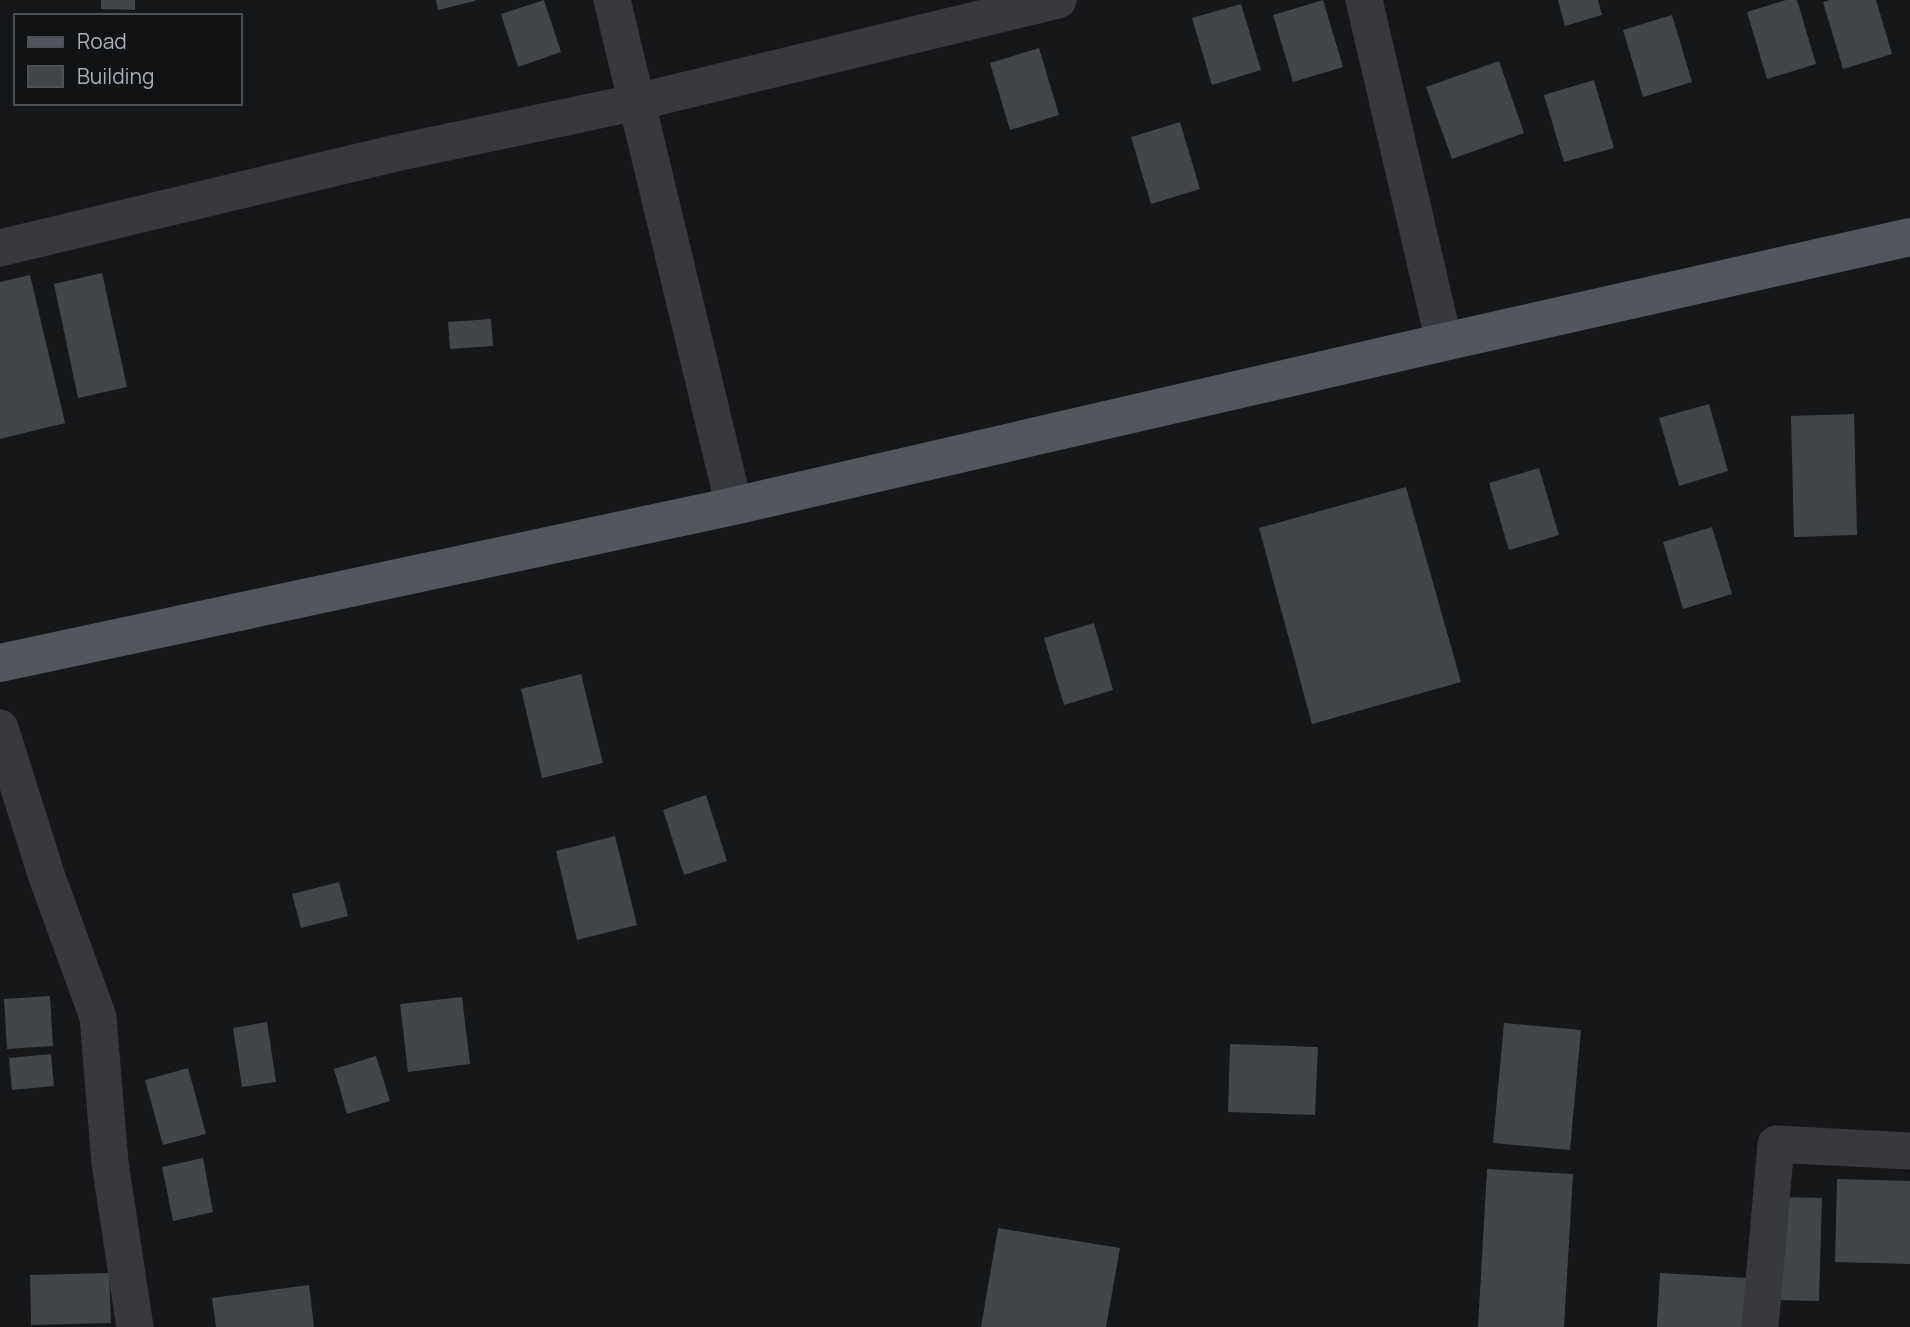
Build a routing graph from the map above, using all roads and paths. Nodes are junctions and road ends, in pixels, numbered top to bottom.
1 (612, 0) edge
2 (1058, 0) edge
3 (1364, 0) edge
4 (637, 102) junction
5 (1910, 237) edge
6 (0, 248) edge
7 (1444, 342) junction
8 (734, 506) junction
9 (0, 663) edge
10 (0, 728) edge
11 (1910, 1151) edge
12 (135, 1327) edge
13 (1760, 1327) edge

1 - 4 street
2 - 4 street
3 - 7 street
4 - 6 street
4 - 8 street
5 - 7 main road
7 - 8 main road
8 - 9 main road
10 - 12 street
11 - 13 street

